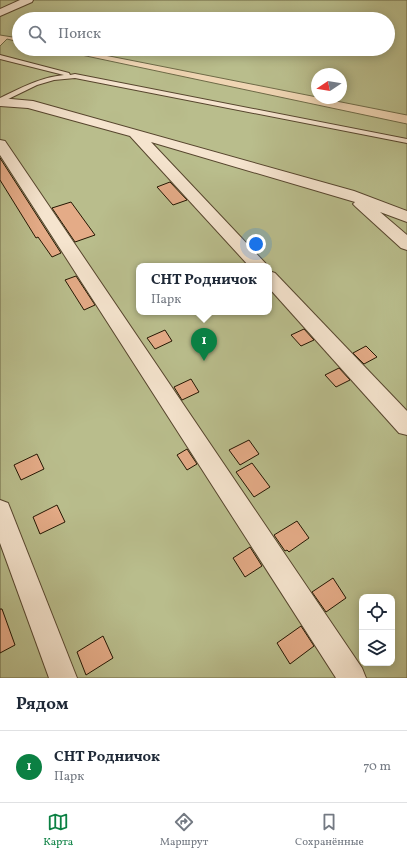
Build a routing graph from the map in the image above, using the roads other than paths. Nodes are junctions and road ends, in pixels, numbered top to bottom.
1 (28, 0) edge
2 (0, 13) edge
3 (0, 57) edge
4 (75, 76) junction
5 (0, 101) edge
6 (135, 133) junction
7 (407, 141) edge
8 (0, 144) edge
9 (349, 194) junction
10 (407, 217) edge
11 (407, 244) edge
12 (255, 263) edge
13 (272, 280) edge
14 (407, 426) edge
15 (0, 511) edge
16 (63, 678) edge
17 (352, 678) edge

1 - 2 street
3 - 4 lane
4 - 5 lane
4 - 7 lane
5 - 6 street
6 - 9 street
6 - 12 street
8 - 17 street
9 - 10 street
9 - 11 street
13 - 14 street
15 - 16 street

